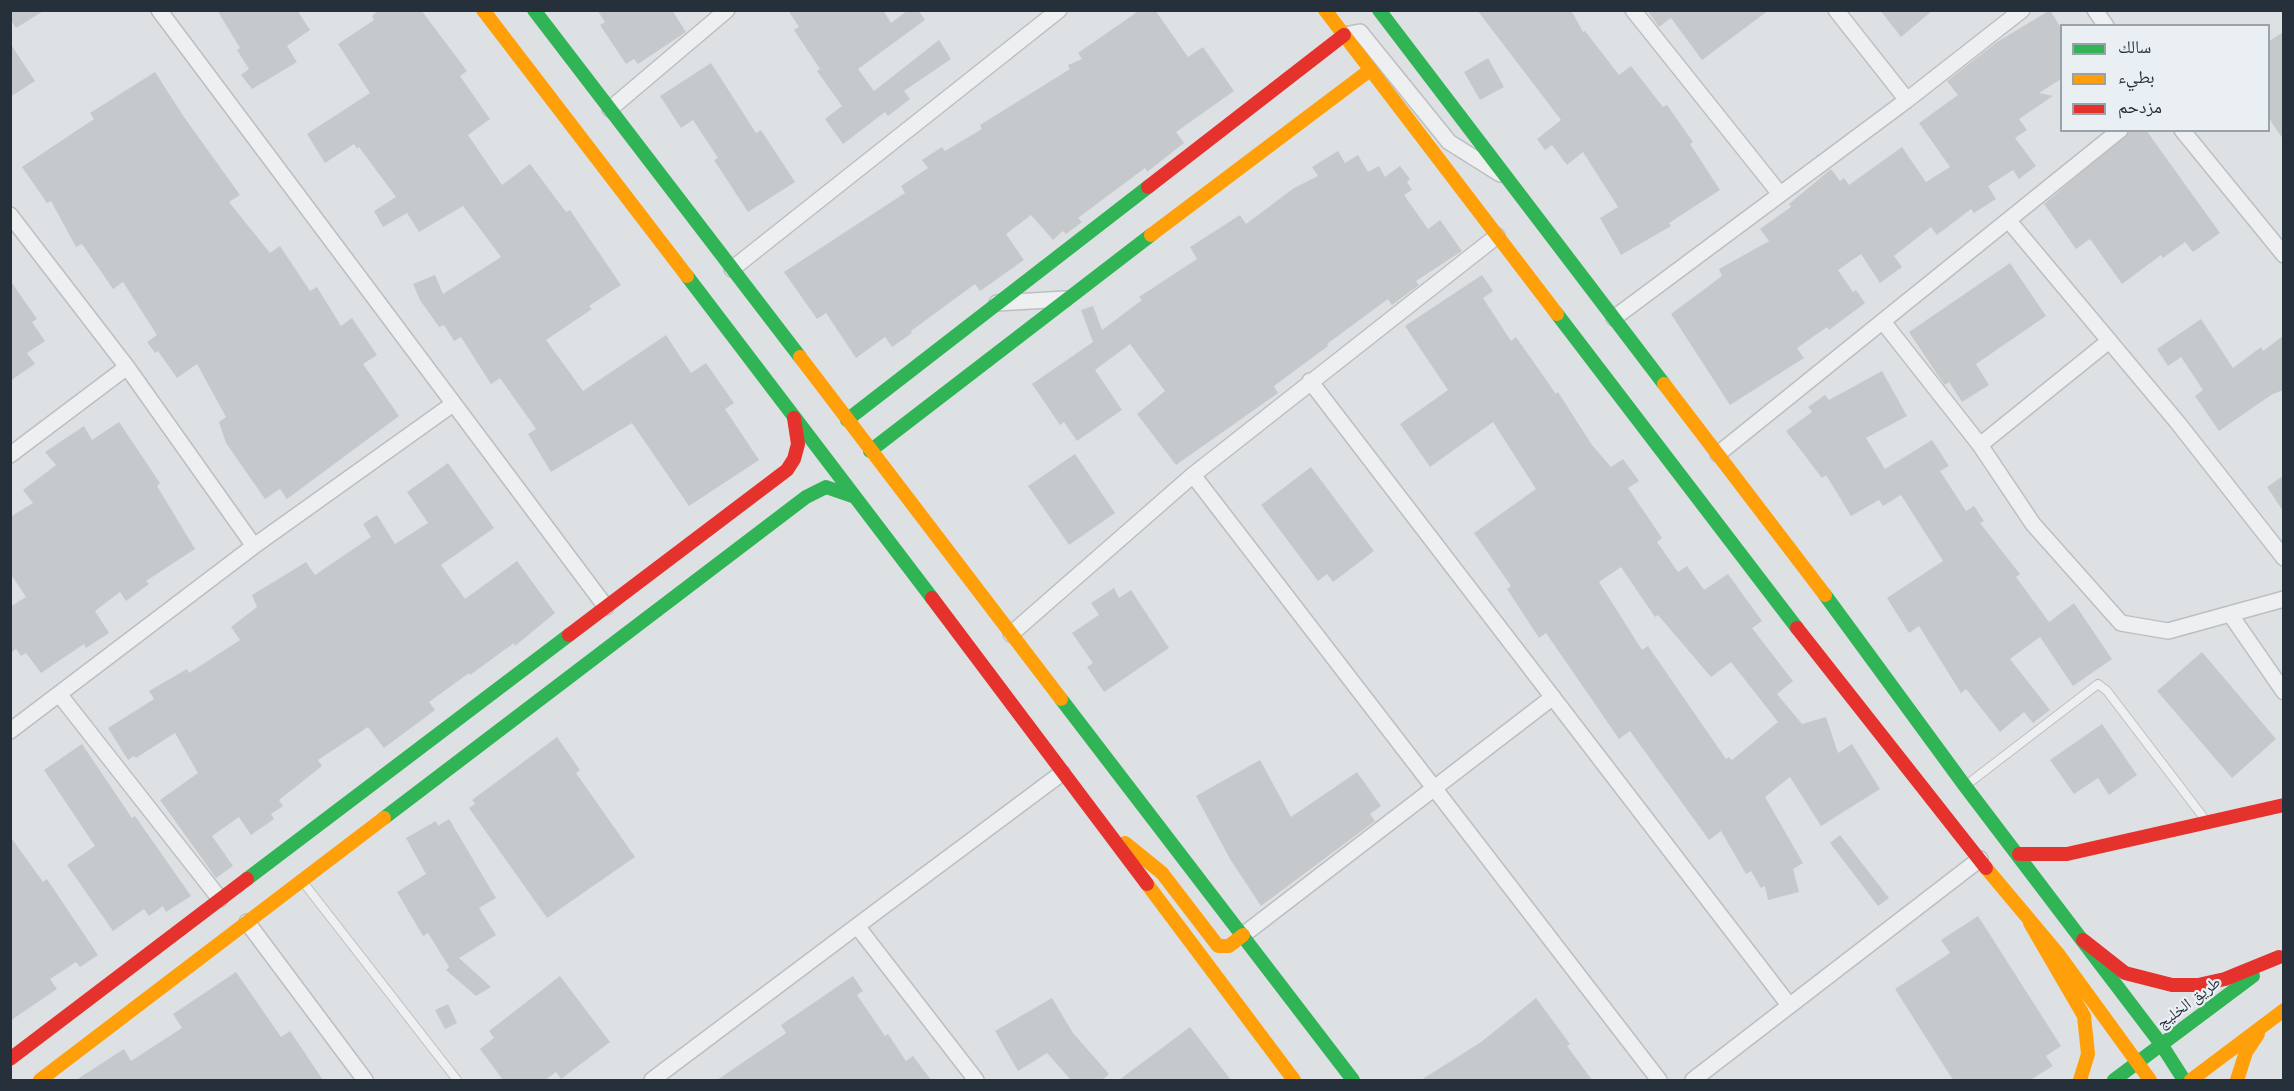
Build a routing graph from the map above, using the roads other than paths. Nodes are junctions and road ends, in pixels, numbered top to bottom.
1 (159, 10) edge
2 (483, 10) edge
3 (534, 10) edge
4 (727, 10) edge
5 (1059, 10) edge
6 (1325, 10) edge
7 (1380, 10) edge
8 (1633, 10) edge
9 (1836, 10) edge
10 (2022, 10) edge
11 (2095, 10) edge
12 (2105, 24) edge
13 (1344, 35) junction
14 (1370, 70) junction
15 (1907, 100) junction
16 (610, 109) junction
17 (2118, 132) edge
18 (2184, 132) edge
19 (1507, 178) junction
20 (1780, 194) junction
21 (10, 215) edge
22 (2009, 221) junction
23 (1497, 236) junction
24 (2278, 238) edge
25 (2283, 255) edge
26 (732, 268) junction
27 (1065, 299) junction
28 (997, 303) junction
29 (1614, 318) junction
30 (1884, 323) junction
31 (2109, 341) junction
32 (127, 367) junction
33 (1310, 381) junction
34 (453, 404) junction
35 (794, 418) junction
36 (847, 420) junction
37 (1980, 446) junction
38 (870, 451) junction
39 (1718, 454) junction
40 (10, 455) edge
41 (1193, 475) junction
42 (772, 482) junction
43 (856, 497) junction
44 (790, 508) junction
45 (255, 546) junction
46 (2283, 558) edge
47 (2283, 599) edge
48 (606, 607) junction
49 (2230, 614) junction
50 (1011, 634) junction
51 (2283, 692) edge
52 (59, 694) junction
53 (1553, 697) junction
54 (10, 731) edge
55 (1062, 772) junction
56 (1965, 786) junction
57 (1435, 789) junction
58 (2283, 805) edge
59 (1097, 819) junction
60 (2207, 822) junction
61 (2019, 855) junction
62 (1980, 859) junction
63 (302, 881) junction
64 (220, 898) junction
65 (248, 922) junction
66 (2030, 923) junction
67 (857, 926) junction
68 (1244, 935) junction
69 (2083, 940) junction
70 (2281, 955) edge
71 (1790, 1005) junction
72 (2283, 1010) edge
73 (2264, 1025) junction
74 (2161, 1044) junction
75 (10, 1059) edge
76 (2138, 1062) junction
77 (48, 1078) edge
78 (658, 1079) edge
79 (365, 1080) edge
80 (457, 1080) edge
81 (976, 1080) edge
82 (1294, 1080) edge
83 (1353, 1080) edge
84 (1659, 1080) edge
85 (1693, 1080) edge
86 (2080, 1080) edge
87 (2114, 1080) edge
88 (2150, 1080) edge
89 (2184, 1080) edge
90 (2191, 1080) edge
91 (2237, 1080) edge

1 - 34 street
2 - 35 street
3 - 16 street
4 - 16 street
5 - 26 street
6 - 13 street
7 - 19 street
8 - 20 street
9 - 15 street
10 - 15 street
11 - 12 street
13 - 14 street
13 - 19 street
13 - 28 street
14 - 23 street
14 - 27 street
15 - 20 street
16 - 26 street
17 - 22 street
18 - 24 street
19 - 29 street
20 - 29 street
21 - 32 street
22 - 30 street
22 - 31 street
23 - 33 street
23 - 62 street
24 - 25 street
26 - 36 street
27 - 28 street
27 - 38 street
28 - 36 street
29 - 39 street
30 - 37 street
30 - 39 street
31 - 37 street
31 - 46 street
32 - 40 street
32 - 45 street
33 - 41 street
33 - 53 street
34 - 45 street
34 - 48 street
35 - 42 street
35 - 43 street
36 - 38 street
37 - 49 street
38 - 50 street
39 - 56 street
41 - 50 street
41 - 57 street
42 - 44 street
42 - 48 street
43 - 44 street
43 - 55 street
44 - 63 street
45 - 52 street
47 - 49 street
48 - 64 street
49 - 51 street
50 - 68 street
52 - 54 street
52 - 64 street
53 - 57 street
53 - 71 street
55 - 59 street
55 - 67 street
56 - 60 lane
56 - 61 street
57 - 68 street
57 - 84 street
58 - 60 street
59 - 68 street
59 - 82 street
60 - 61 street
61 - 69 street
62 - 66 street
62 - 71 street
63 - 65 street
63 - 80 lane
64 - 75 street
65 - 77 street
65 - 79 street
66 - 76 street
66 - 86 street
67 - 78 street
67 - 81 street
68 - 83 street
69 - 70 street
69 - 74 street
70 - 74 street, طريق الخليج
71 - 85 street
72 - 73 street
73 - 90 street
73 - 91 street
74 - 76 street, طريق الخليج
74 - 89 street
76 - 87 street, طريق الخليج
76 - 88 street

